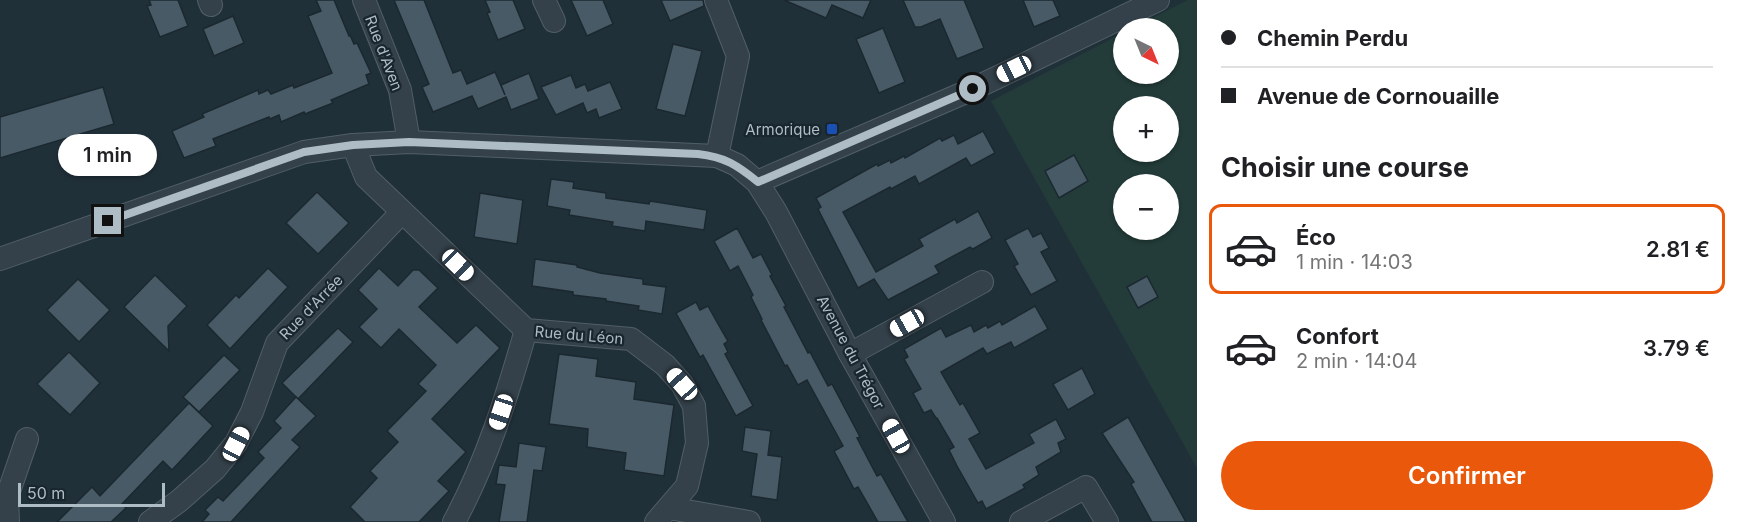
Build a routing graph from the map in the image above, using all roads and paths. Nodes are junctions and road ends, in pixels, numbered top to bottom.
1 (364, 0) edge
2 (544, 0) edge
3 (716, 0) edge
4 (1158, 0) edge
5 (554, 21) dead end
6 (409, 142) junction
7 (353, 145) junction
8 (717, 156) junction
9 (758, 182) junction
10 (402, 212) junction
11 (0, 259) edge
12 (982, 282) dead end
13 (526, 330) junction
14 (850, 354) junction
15 (27, 439) dead end
16 (662, 515) edge
17 (8, 522) edge
18 (150, 522) edge
19 (454, 522) edge
20 (749, 522) edge
21 (944, 522) edge
22 (1021, 522) edge
23 (1107, 522) edge

1 - 6 street, Rue d'Aven
2 - 5 street
3 - 8 street
4 - 9 street
6 - 7 street
6 - 8 street
7 - 10 street, Rue du Léon
7 - 11 street
8 - 9 street
9 - 14 street, Avenue du Trégor
10 - 13 street, Rue du Léon
10 - 18 street, Rue d'Arrée
12 - 14 street
13 - 16 street, Rue du Léon
13 - 19 street
14 - 21 street, Avenue du Trégor
15 - 17 street
16 - 20 street
22 - 23 street

